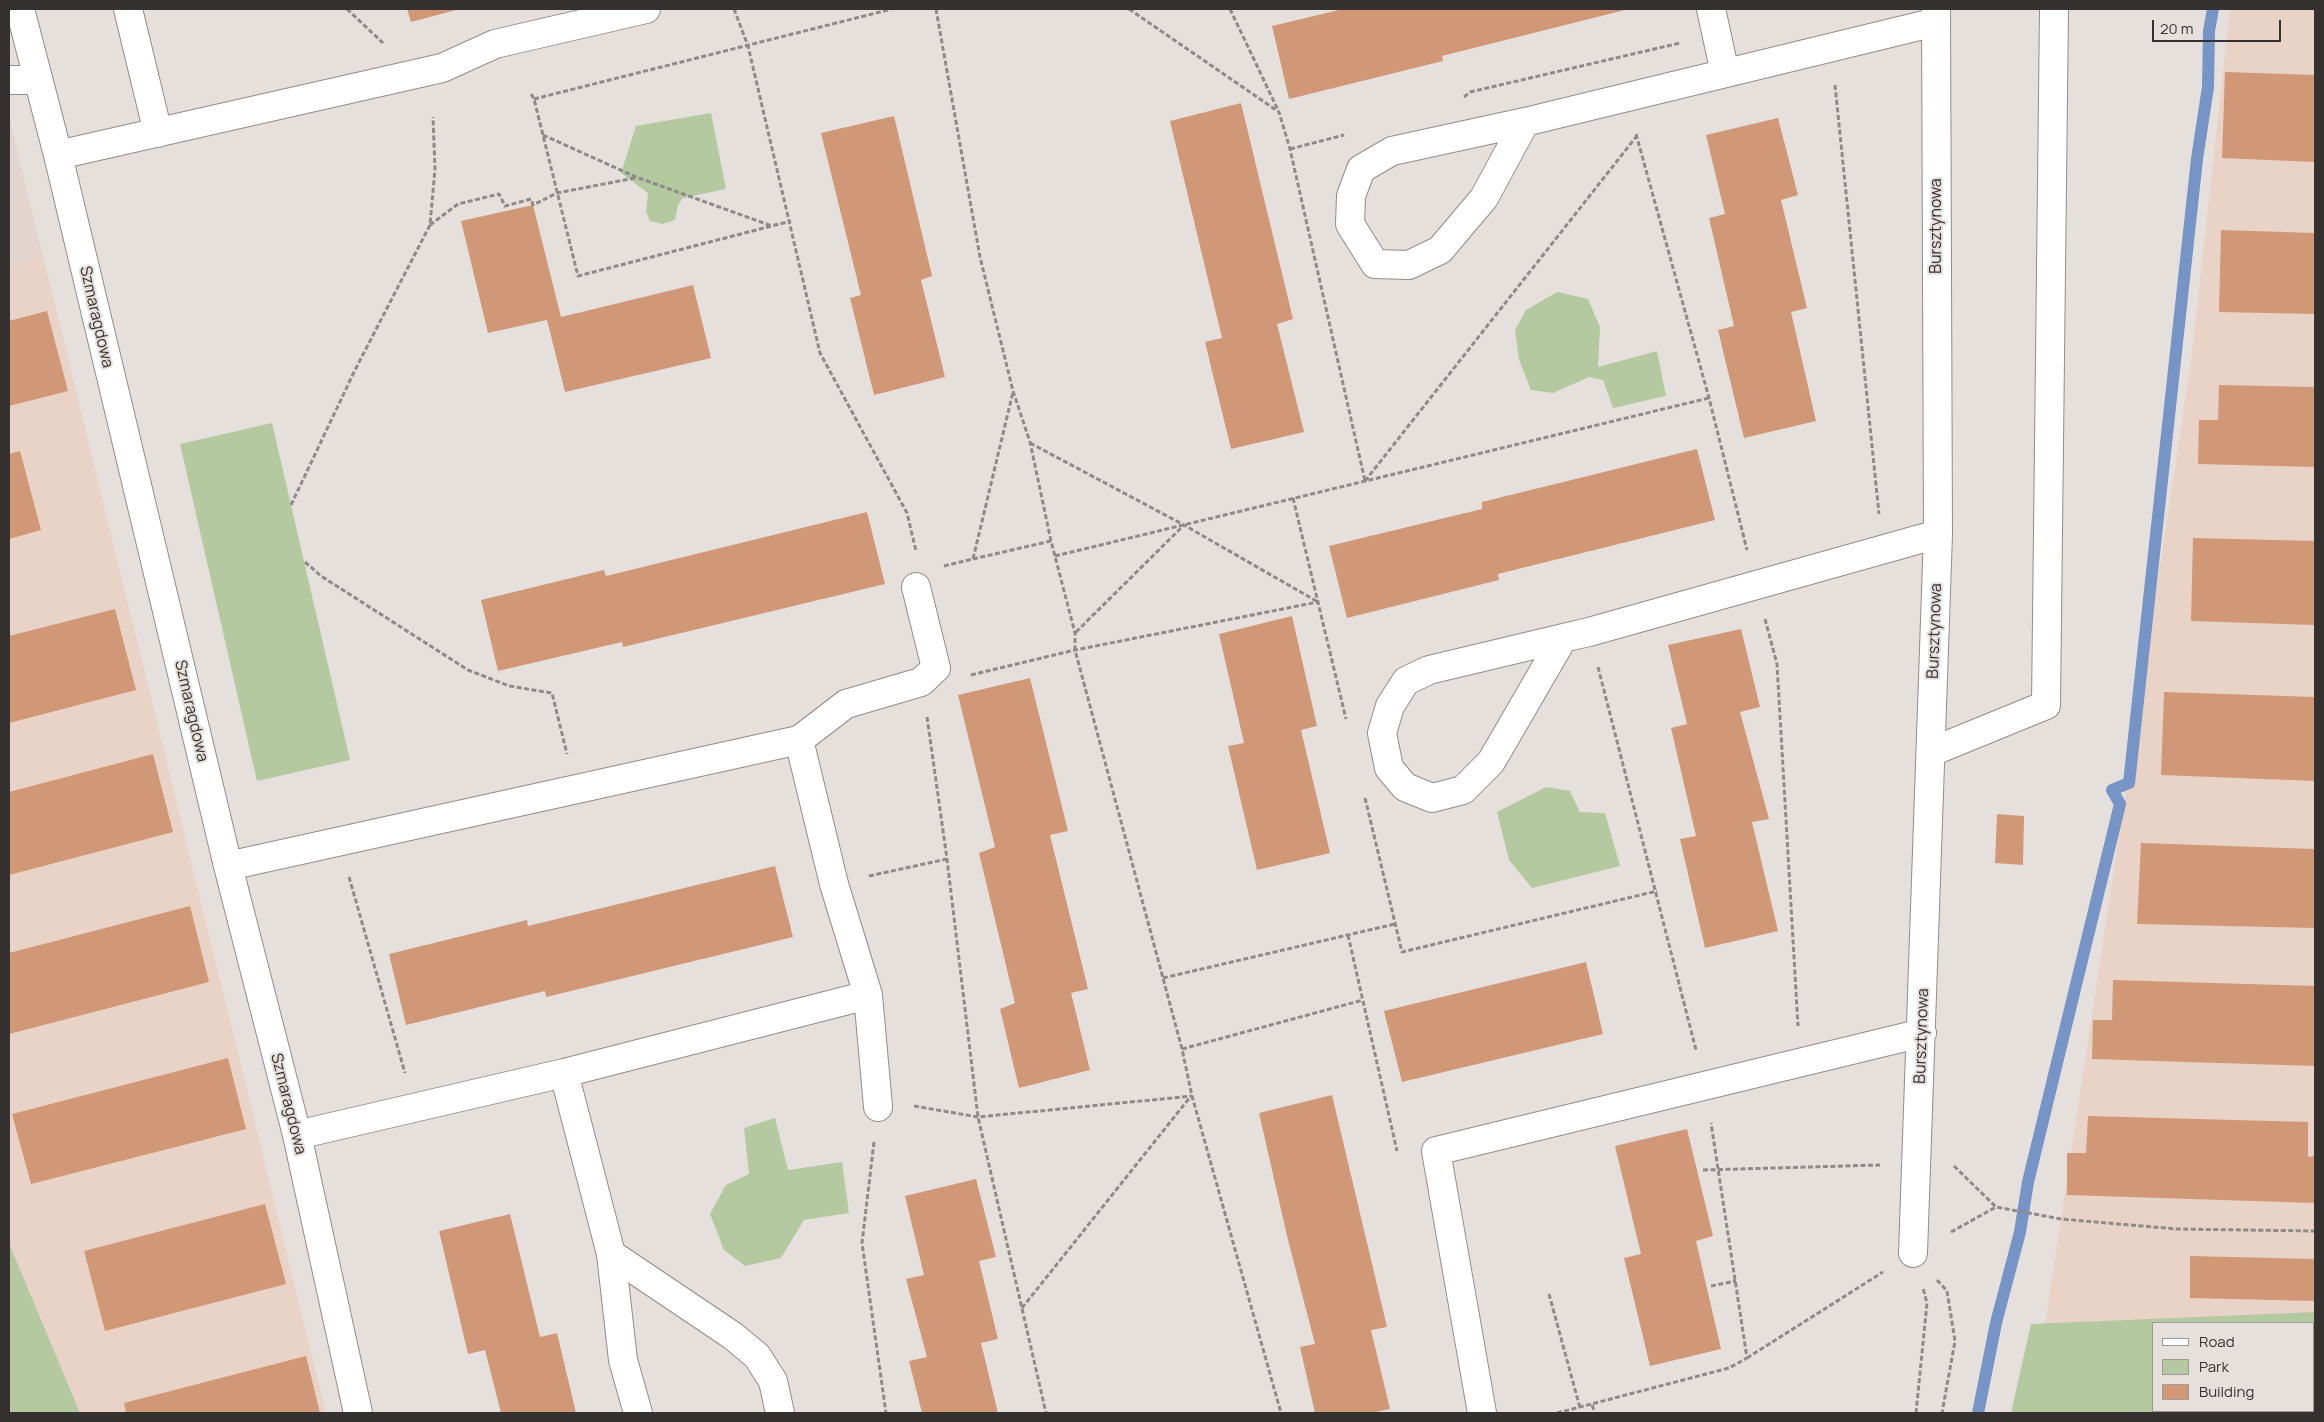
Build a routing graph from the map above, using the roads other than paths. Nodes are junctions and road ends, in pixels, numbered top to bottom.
1 (20, 9) edge
2 (128, 9) edge
3 (646, 9) edge
4 (1711, 9) edge
5 (2054, 9) edge
6 (1936, 15) edge
7 (1725, 73) junction
8 (9, 80) edge
9 (38, 80) junction
10 (1525, 122) junction
11 (158, 133) junction
12 (58, 156) junction
13 (1938, 534) junction
14 (919, 579) road end
15 (1563, 638) junction
16 (799, 740) junction
17 (1931, 752) junction
18 (228, 866) junction
19 (868, 995) junction
20 (1922, 1033) junction
21 (564, 1073) junction
22 (878, 1107) road end
23 (297, 1134) junction
24 (1913, 1253) road end
25 (611, 1254) junction
26 (358, 1413) edge
27 (638, 1413) edge
28 (780, 1413) edge
29 (1482, 1413) edge

1 - 9 street, Szmaragdowa
2 - 11 street
3 - 11 street
4 - 7 street
5 - 17 street
6 - 7 street
6 - 13 street, Bursztynowa
7 - 10 street
8 - 9 street
9 - 12 street, Szmaragdowa
10 - 10 street
11 - 12 street
12 - 18 street, Szmaragdowa
13 - 15 street
13 - 17 street, Bursztynowa
14 - 16 street
15 - 15 street
16 - 18 street
16 - 19 street
17 - 20 street, Bursztynowa
18 - 23 street, Szmaragdowa
19 - 21 street
19 - 22 street
20 - 24 street, Bursztynowa
20 - 29 street
21 - 23 street
21 - 25 street
23 - 26 street, Szmaragdowa
25 - 27 street
25 - 28 street

